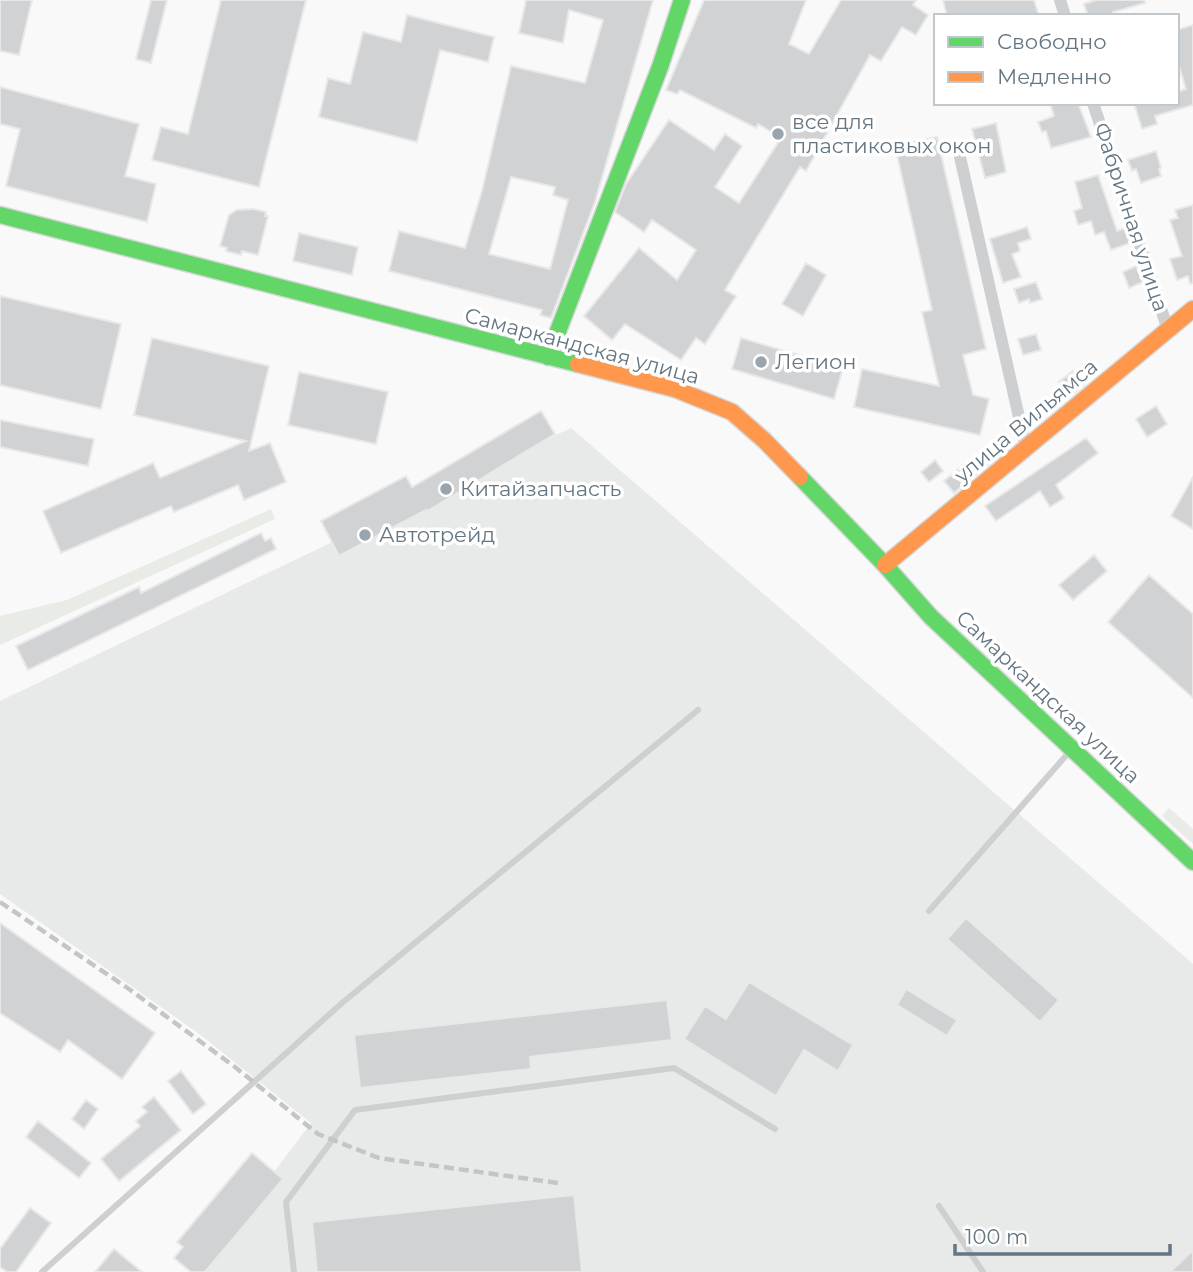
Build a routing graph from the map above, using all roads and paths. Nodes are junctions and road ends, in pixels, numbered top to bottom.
1 (682, 0) edge
2 (1094, 105) edge
3 (960, 157) dead end
4 (0, 215) edge
5 (1193, 309) edge
6 (1168, 330) junction
7 (548, 357) junction
8 (1026, 448) junction
9 (885, 565) junction
10 (698, 710) dead end
11 (1072, 749) junction
12 (1193, 862) edge
13 (929, 911) dead end
14 (775, 1129) dead end
15 (939, 1206) dead end
16 (42, 1272) edge
17 (294, 1272) edge
18 (983, 1272) edge

1 - 7 street
2 - 6 street, Фабричная улица
3 - 8 street
4 - 7 street, Самаркандская улица
5 - 6 street, улица Вильямса
6 - 8 street, улица Вильямса
7 - 9 street, Самаркандская улица
8 - 9 street, улица Вильямса
9 - 11 street, Самаркандская улица
10 - 16 lane
11 - 12 street, Самаркандская улица
11 - 13 lane
14 - 17 lane
15 - 18 lane

